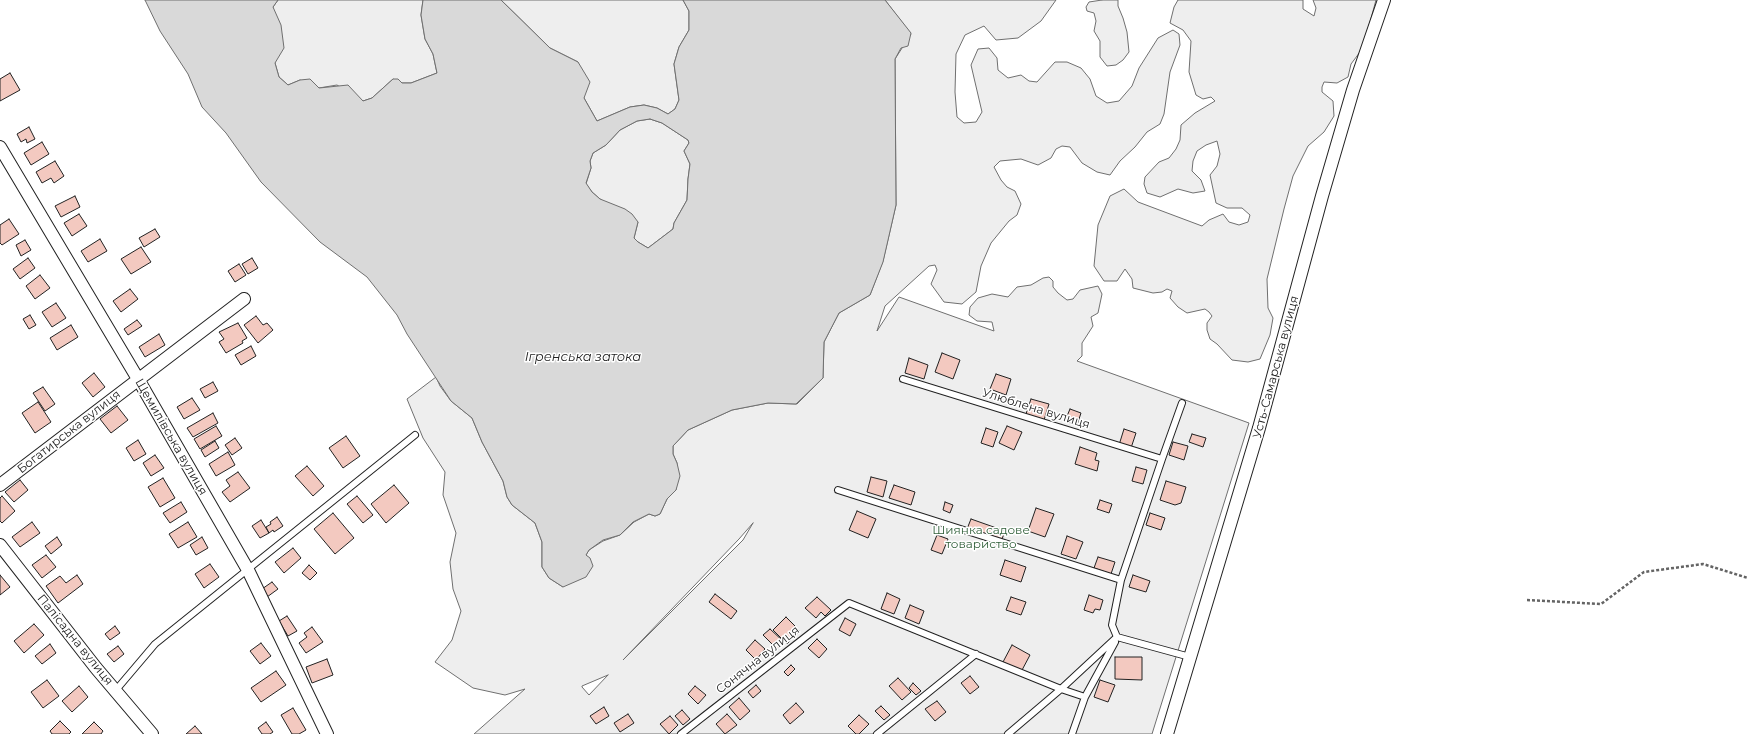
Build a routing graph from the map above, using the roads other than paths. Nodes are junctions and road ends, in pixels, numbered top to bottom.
1 (1384, 0) edge
2 (0, 147) edge
3 (244, 299) dead end
4 (138, 379) junction
5 (903, 379) dead end
6 (1182, 403) dead end
7 (415, 435) dead end
8 (1162, 459) junction
9 (0, 485) edge
10 (838, 490) dead end
11 (0, 545) edge
12 (248, 570) junction
13 (1121, 580) junction
14 (1117, 637) junction
15 (976, 654) junction
16 (1190, 657) junction
17 (1061, 689) junction
18 (116, 690) junction
19 (1085, 697) junction
20 (152, 734) edge
21 (327, 734) edge
22 (681, 734) edge
23 (877, 734) edge
24 (1008, 734) edge
25 (1072, 734) edge
26 (1168, 734) edge

1 - 16 street, Усть-Самарська вулиця
2 - 4 street, Щемилівська вулиця
3 - 4 street, Богатирська вулиця
4 - 9 street, Богатирська вулиця
4 - 12 street, Щемилівська вулиця
5 - 8 lane, Улюблена вулиця
6 - 8 lane
7 - 12 lane
8 - 13 lane
10 - 13 lane
11 - 18 street, Палісадна вулиця
12 - 18 lane
12 - 21 street, Щемилівська вулиця
13 - 14 lane
14 - 16 lane
14 - 17 lane
14 - 19 lane
15 - 17 lane
15 - 22 lane, Сонячна вулиця
15 - 23 lane
16 - 26 street, Усть-Самарська вулиця
17 - 19 lane
17 - 24 lane
18 - 20 street, Палісадна вулиця
19 - 25 lane

